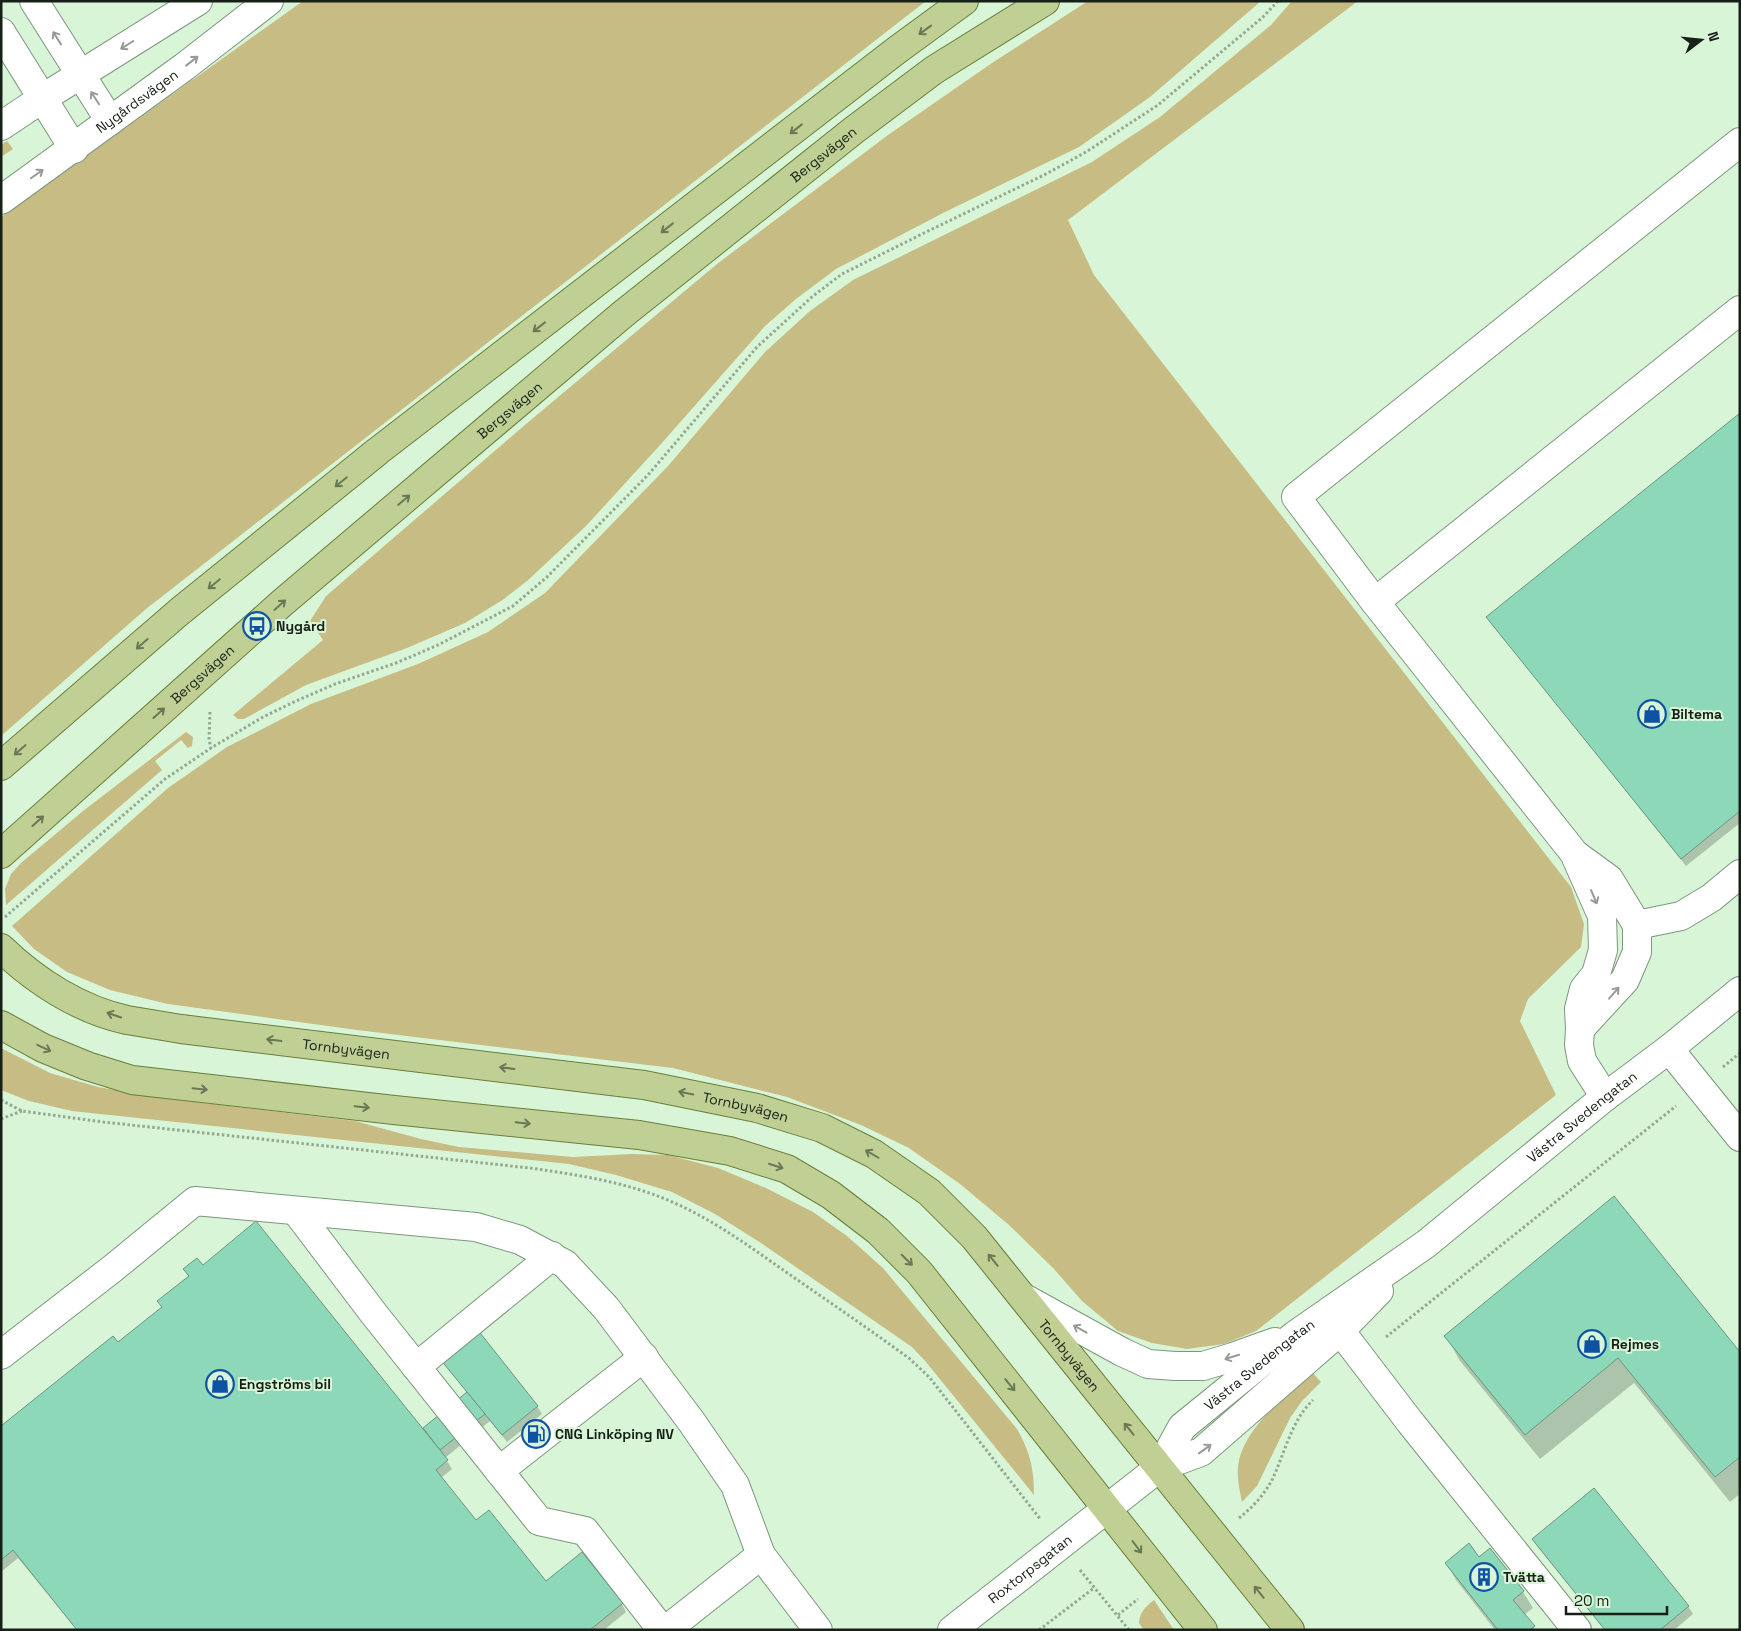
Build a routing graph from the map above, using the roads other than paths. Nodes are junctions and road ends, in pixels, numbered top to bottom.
1 (34, 1) edge
2 (198, 1) edge
3 (269, 1) edge
4 (964, 1) edge
5 (1045, 1) edge
6 (1, 32) edge
7 (80, 74) junction
8 (42, 98) junction
9 (110, 121) junction
10 (1, 126) edge
11 (1740, 142) edge
12 (74, 149) junction
13 (1, 200) edge
14 (1740, 310) edge
15 (1375, 602) junction
16 (1, 766) edge
17 (1574, 853) junction
18 (1, 854) edge
19 (1740, 874) edge
20 (1637, 925) junction
21 (1, 948) edge
22 (1740, 991) edge
23 (1, 1025) edge
24 (1580, 1029) junction
25 (1669, 1049) junction
26 (1605, 1097) junction
27 (1740, 1137) edge
28 (296, 1211) junction
29 (552, 1256) junction
30 (1024, 1298) junction
31 (1333, 1322) junction
32 (1295, 1335) junction
33 (1, 1355) edge
34 (644, 1357) junction
35 (416, 1367) junction
36 (1160, 1467) junction
37 (499, 1471) junction
38 (1108, 1508) junction
39 (761, 1555) junction
40 (664, 1630) edge
41 (818, 1630) edge
42 (952, 1630) edge
43 (1203, 1630) edge
44 (1290, 1630) edge
45 (1577, 1630) edge

7 -> 1 street
2 -> 7 street
9 -> 3 street, Nygårdsvägen
4 -> 16 main road
18 -> 5 main road, Bergsvägen
6 - 8 street
7 - 8 street
9 -> 7 street
8 - 10 street
8 - 12 street
9 - 12 street, Nygårdsvägen
11 - 15 street
13 -> 12 street, Nygårdsvägen
14 - 15 street
15 - 17 street
17 - 20 street
17 -> 24 street
19 - 20 street
24 -> 20 street
30 -> 21 main road, Tornbyvägen
22 - 25 street, Västra Svedengatan
23 -> 38 main road
24 - 26 street
25 - 26 street, Västra Svedengatan
25 - 27 street
26 - 31 street, Västra Svedengatan
28 - 29 street
28 - 33 street
28 - 35 street
29 - 34 street
29 - 35 street
32 -> 30 street
36 -> 30 main road, Tornbyvägen
31 - 32 street, Västra Svedengatan
36 -> 31 street, Västra Svedengatan
31 - 45 street
32 - 36 street, Västra Svedengatan
34 - 37 street
34 - 39 street
35 - 37 street
36 - 38 street, Västra Svedengatan
44 -> 36 main road, Tornbyvägen
37 - 40 street
38 - 42 street, Roxtorpsgatan
38 -> 43 main road
39 - 40 street
39 - 41 street

